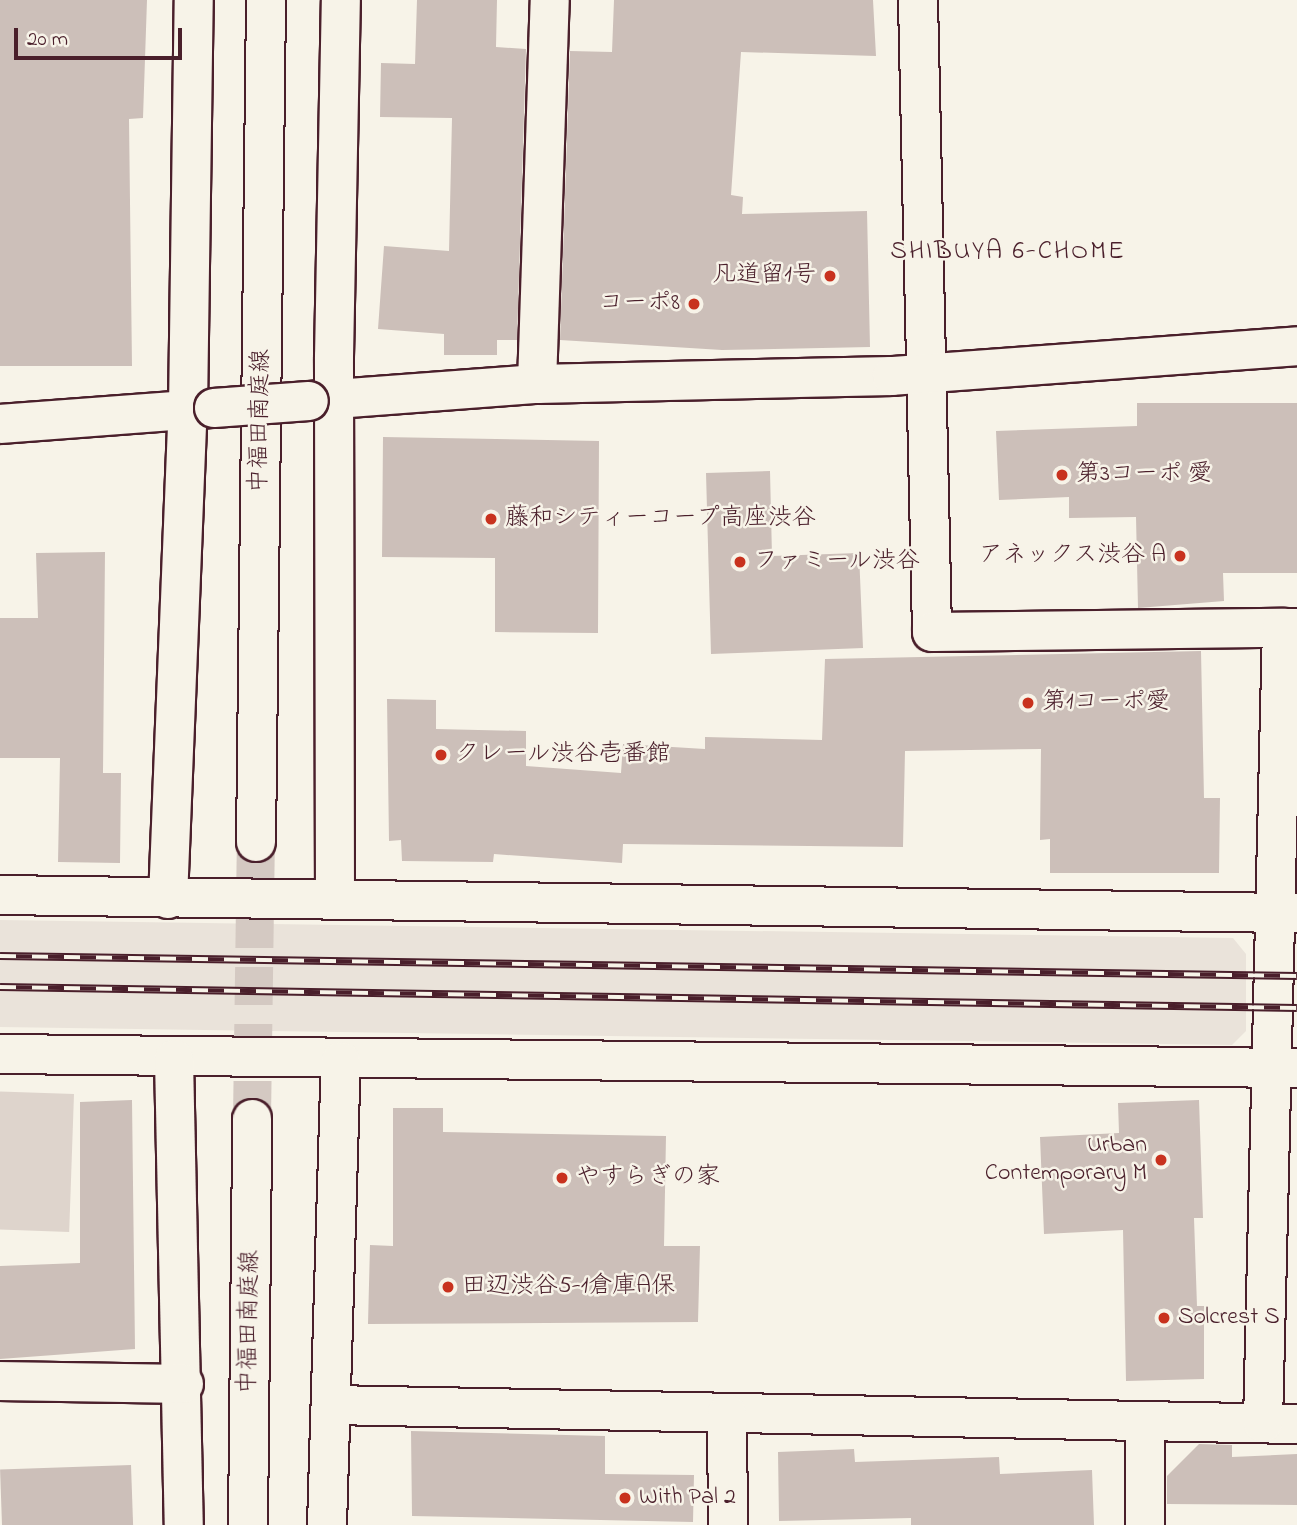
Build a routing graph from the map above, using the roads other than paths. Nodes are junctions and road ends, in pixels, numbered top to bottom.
1 (194, 0) edge
2 (267, 0) edge
3 (341, 0) edge
4 (550, 0) edge
5 (918, 0) edge
6 (1297, 346) edge
7 (928, 371) junction
8 (537, 384) junction
9 (322, 401) junction
10 (201, 409) junction
11 (0, 424) edge
12 (1289, 628) edge
13 (256, 842) tunnel mouth
14 (0, 895) edge
15 (335, 898) junction
16 (168, 899) junction
17 (1285, 913) edge
18 (0, 1054) edge
19 (174, 1059) junction
20 (341, 1061) junction
21 (1284, 1067) edge
22 (252, 1119) tunnel mouth
23 (0, 1381) edge
24 (184, 1384) junction
25 (331, 1405) junction
26 (727, 1414) junction
27 (1145, 1422) junction
28 (1280, 1423) edge
29 (184, 1525) edge
30 (248, 1525) edge
31 (327, 1525) edge
32 (728, 1525) edge
33 (1145, 1525) edge

1 - 10 street
2 - 13 street, 中福田南庭線
3 - 9 street
4 - 8 street
5 - 7 street
6 - 7 street
7 - 8 street
7 - 12 street
8 - 9 street
9 - 10 street, bridge
9 - 15 street
10 - 11 street
10 - 16 street
12 - 17 street
14 - 16 street
15 - 16 street
15 - 17 street
17 - 21 street
18 - 19 street
19 - 20 street
19 - 24 street
20 - 21 street
20 - 25 street
21 - 28 street
22 - 30 street, 中福田南庭線
23 - 24 street
24 - 29 street
25 - 26 street
25 - 31 street
26 - 27 street
26 - 32 street
27 - 28 street
27 - 33 street

